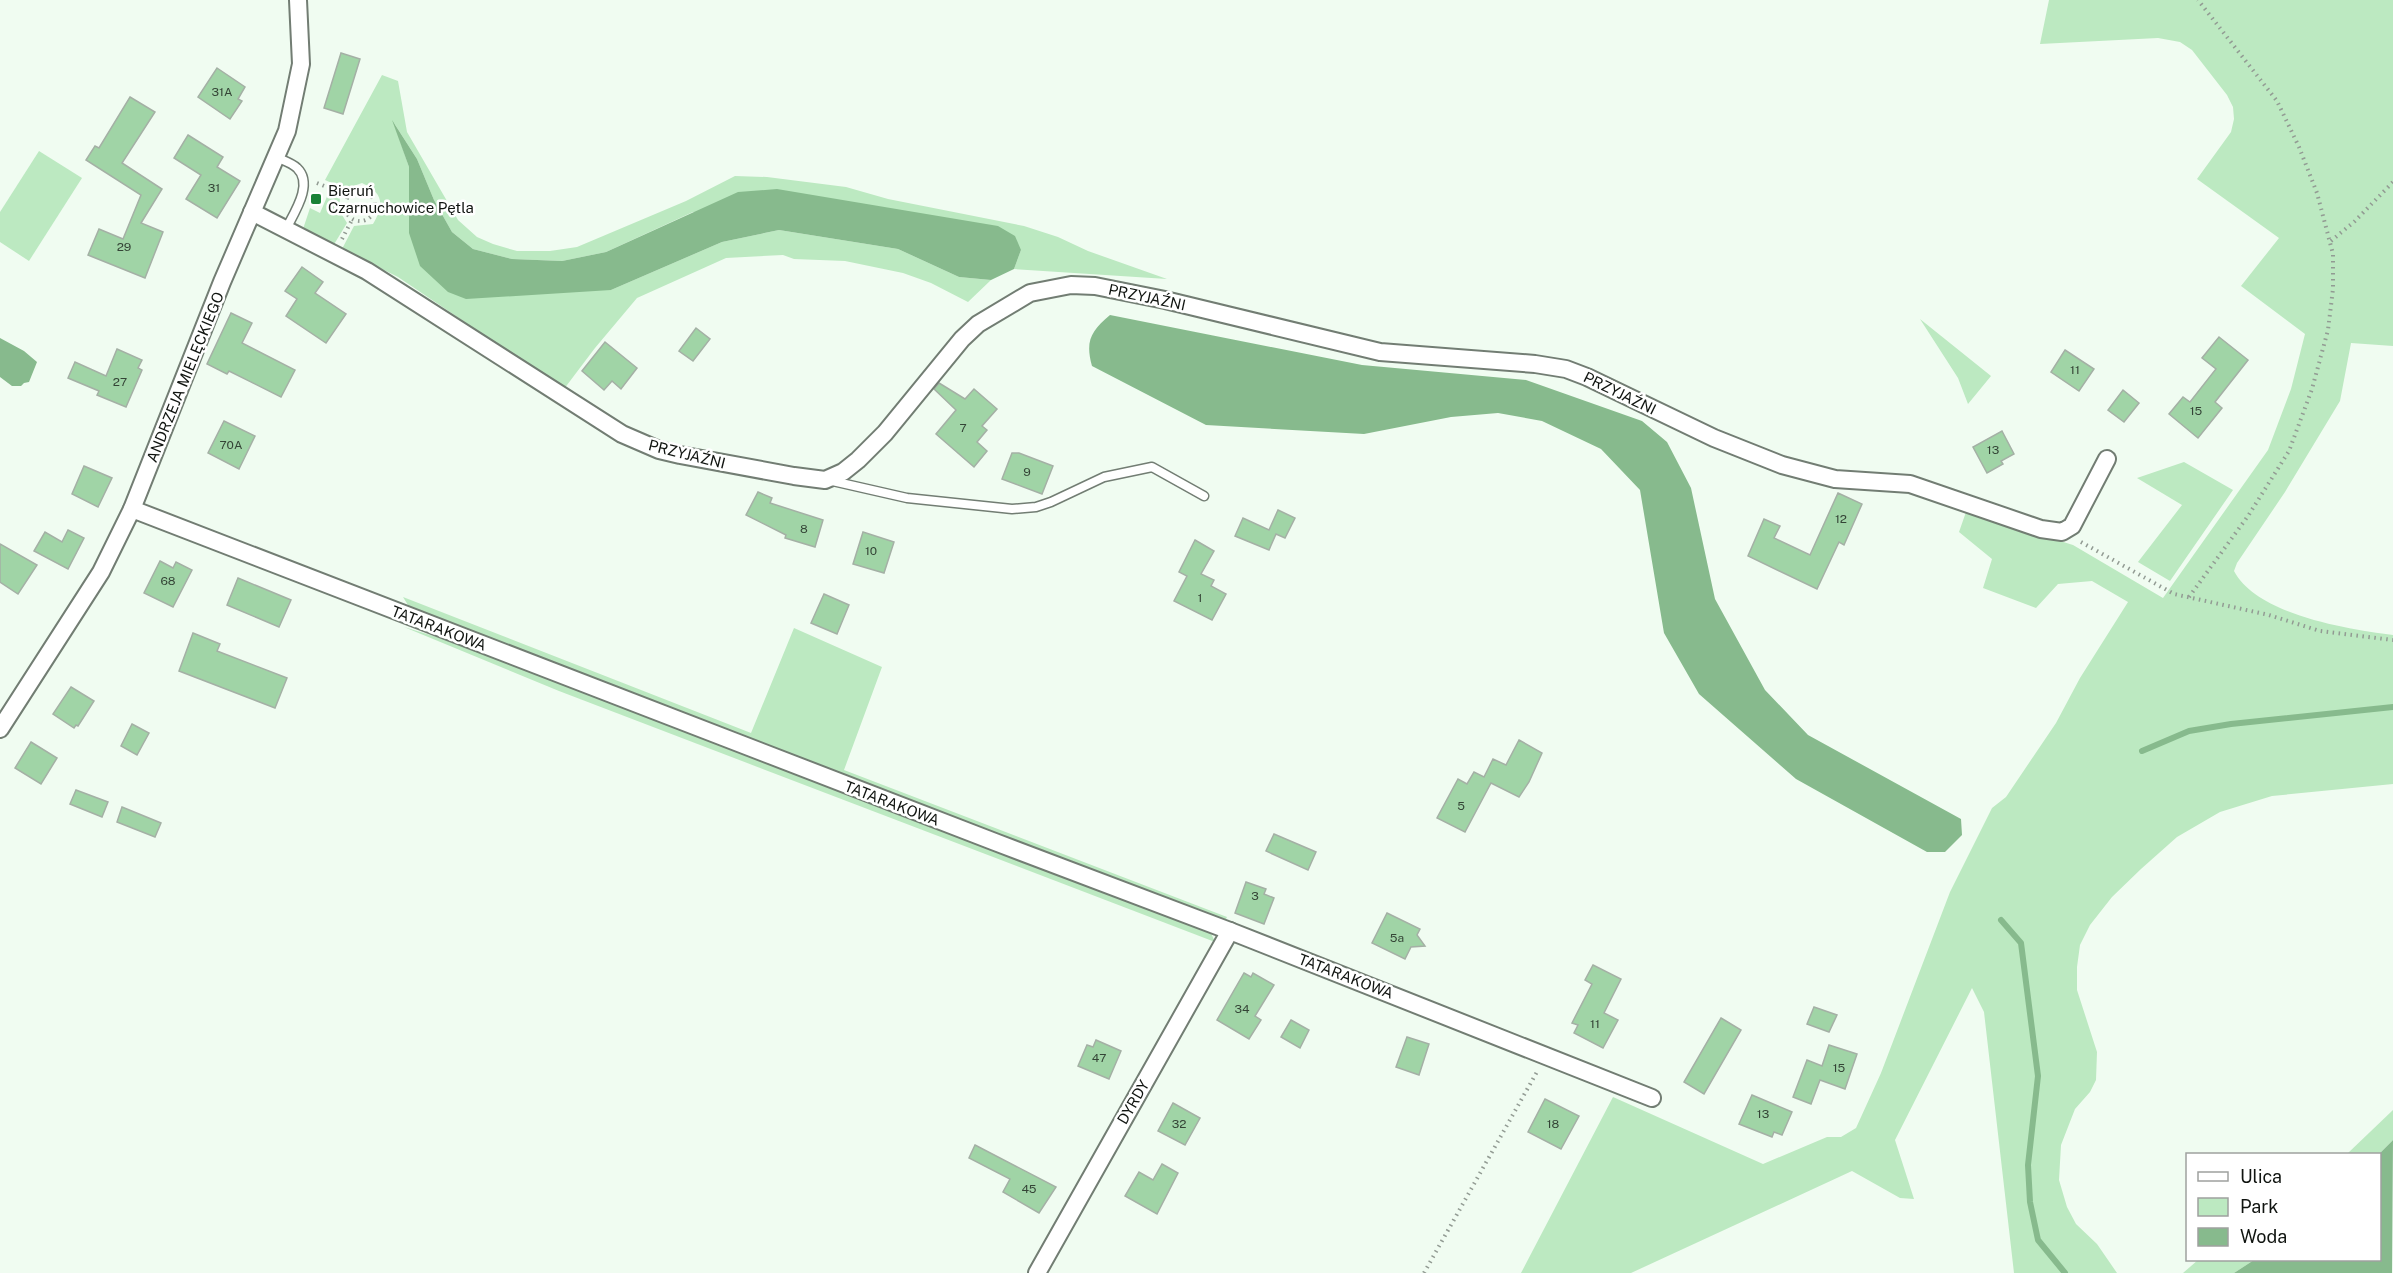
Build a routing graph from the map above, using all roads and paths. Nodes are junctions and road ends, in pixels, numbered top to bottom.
1 (298, 0) edge
2 (2198, 0) edge
3 (276, 157) junction
4 (303, 177) junction
5 (2393, 182) edge
6 (349, 196) junction
7 (252, 212) junction
8 (286, 229) junction
9 (2331, 241) junction
10 (2107, 459) dead end
11 (825, 480) junction
12 (1204, 496) dead end
13 (132, 509) junction
14 (2062, 532) junction
15 (2189, 597) junction
16 (2393, 640) edge
17 (0, 729) edge
18 (1230, 931) junction
19 (1546, 1055) junction
20 (1652, 1098) dead end
21 (1037, 1273) edge
22 (1424, 1273) edge

1 - 3 street, ANDRZEJA MIELĘCKIEGO
2 - 9 path
3 - 4 lane
3 - 7 street, ANDRZEJA MIELĘCKIEGO
4 - 6 path
4 - 8 lane
5 - 9 path
6 - 6 path
7 - 8 street, PRZYJAŹNI
7 - 13 street, ANDRZEJA MIELĘCKIEGO
8 - 11 street, PRZYJAŹNI
9 - 15 path
10 - 14 street
11 - 12 lane
11 - 14 street, PRZYJAŹNI
13 - 17 street, ANDRZEJA MIELĘCKIEGO
13 - 18 street, TATARAKOWA
14 - 15 path
15 - 16 path
18 - 19 street, TATARAKOWA
18 - 21 street, DYRDY
19 - 20 street, TATARAKOWA
19 - 22 path

